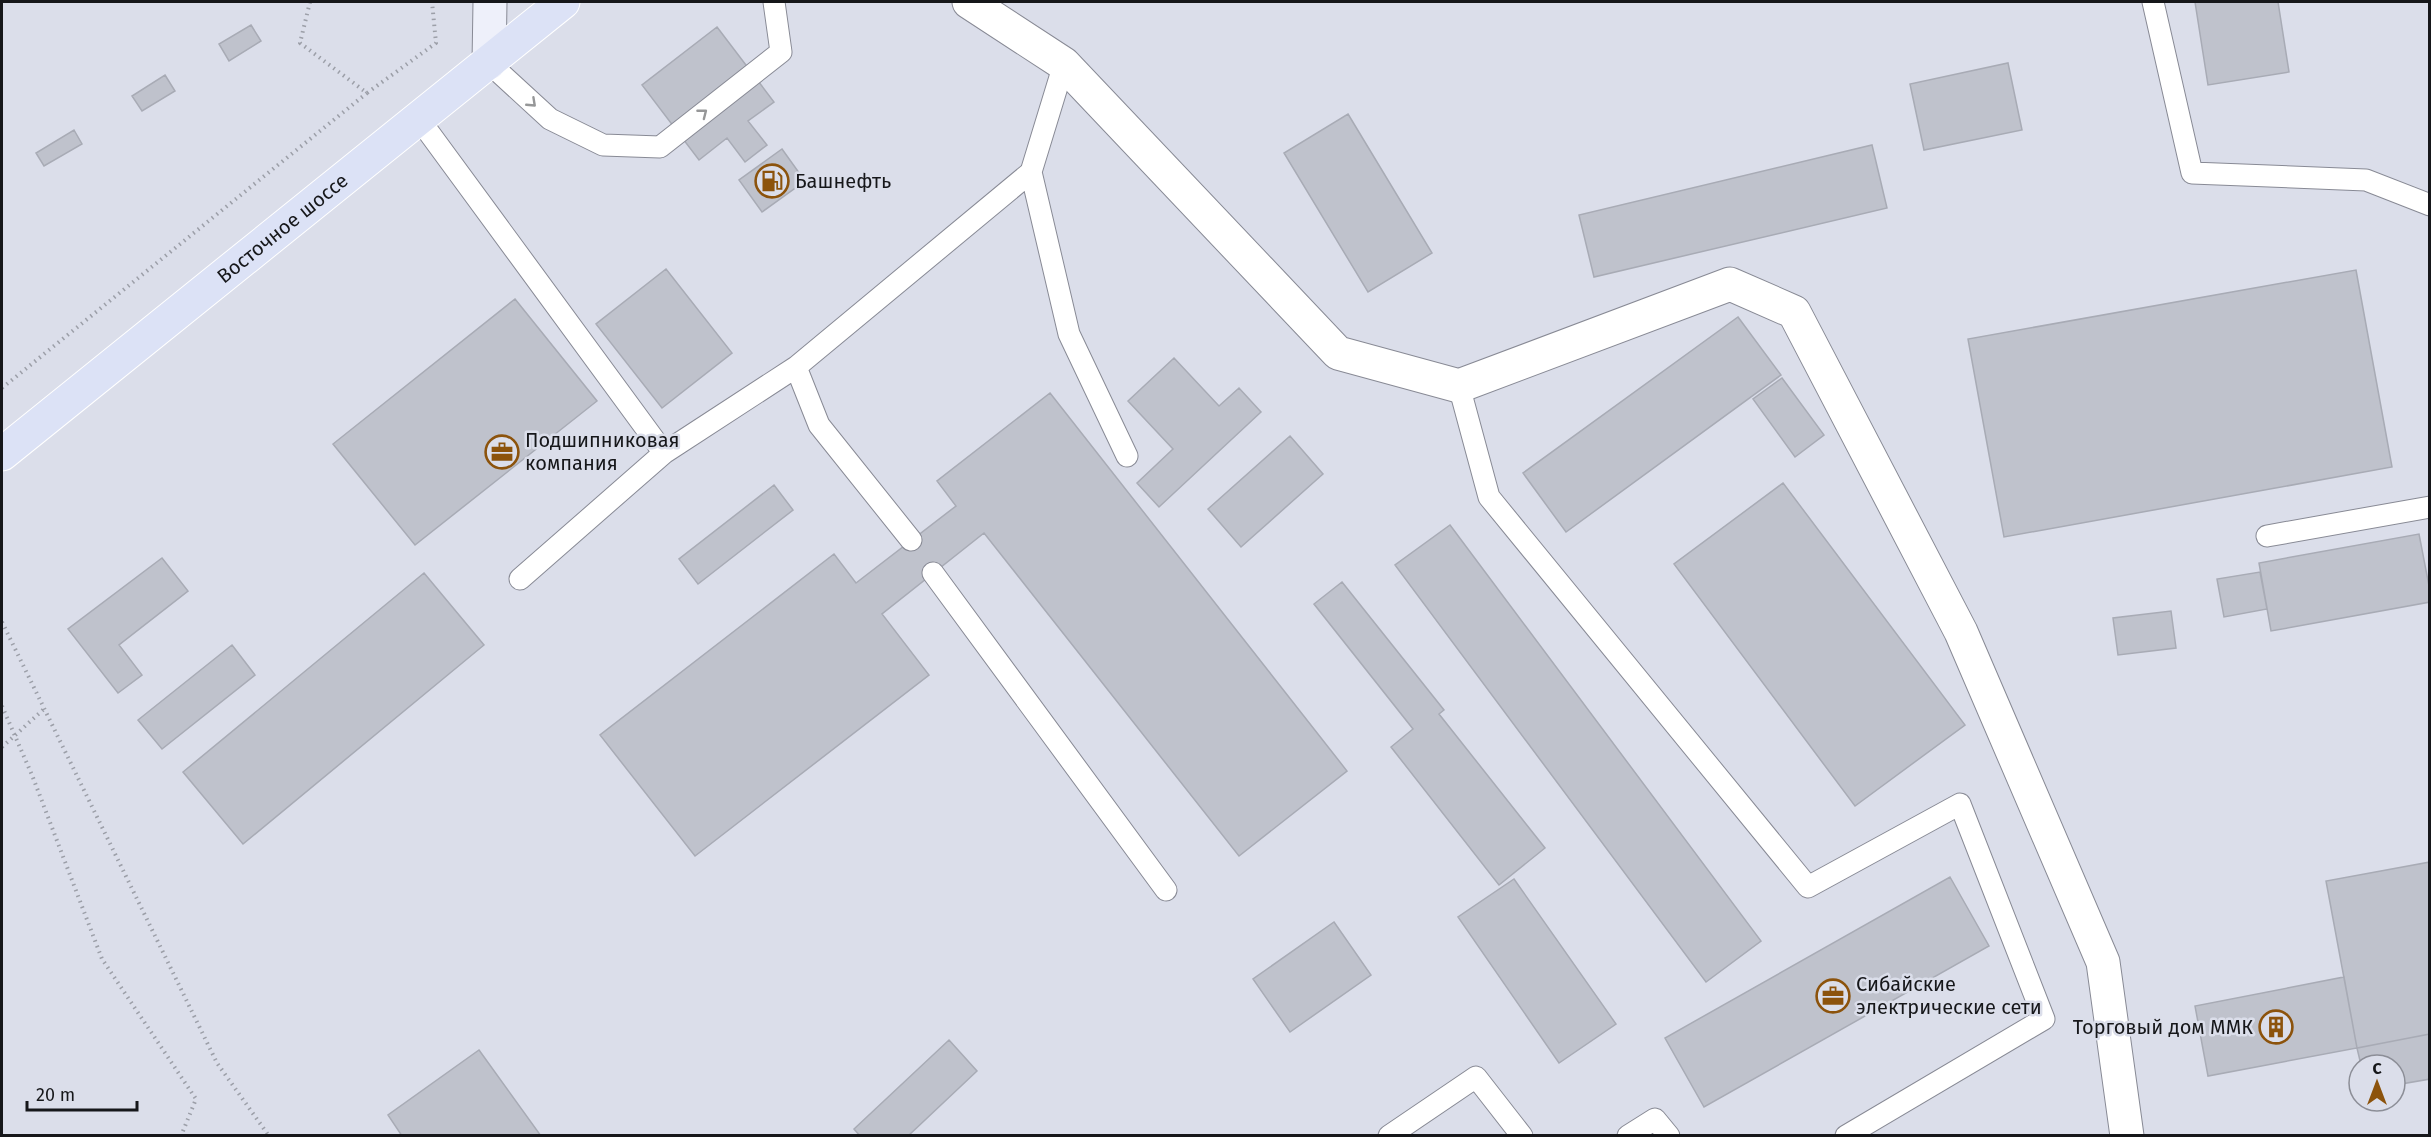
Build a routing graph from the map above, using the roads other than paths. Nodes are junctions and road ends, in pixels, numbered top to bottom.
1 (490, 2) edge
2 (563, 2) edge
3 (774, 2) edge
4 (969, 2) edge
5 (2153, 2) edge
6 (489, 63) junction
7 (1065, 64) junction
8 (419, 119) junction
9 (1031, 172) junction
10 (2430, 205) edge
11 (796, 367) junction
12 (1459, 386) junction
13 (664, 453) junction
14 (2, 454) edge
15 (1127, 456) dead end
16 (2430, 507) edge
17 (2267, 536) dead end
18 (911, 540) dead end
19 (933, 573) dead end
20 (520, 579) dead end
21 (1166, 890) dead end
22 (1389, 1136) edge
23 (1522, 1136) edge
24 (1628, 1136) edge
25 (1669, 1136) edge
26 (1845, 1136) edge
27 (2127, 1136) edge

1 - 6 main road
2 - 6 main road, Восточное шоссе
6 -> 3 lane
4 - 7 street
5 - 10 lane
6 - 8 main road, Восточное шоссе
7 - 9 lane
7 - 12 street
8 - 13 lane
8 - 14 main road, Восточное шоссе
9 - 11 lane
9 - 15 lane
11 - 13 lane
11 - 18 lane
12 - 26 lane
12 - 27 street
13 - 20 lane
16 - 17 lane
19 - 21 lane
22 - 23 lane
24 - 25 lane

